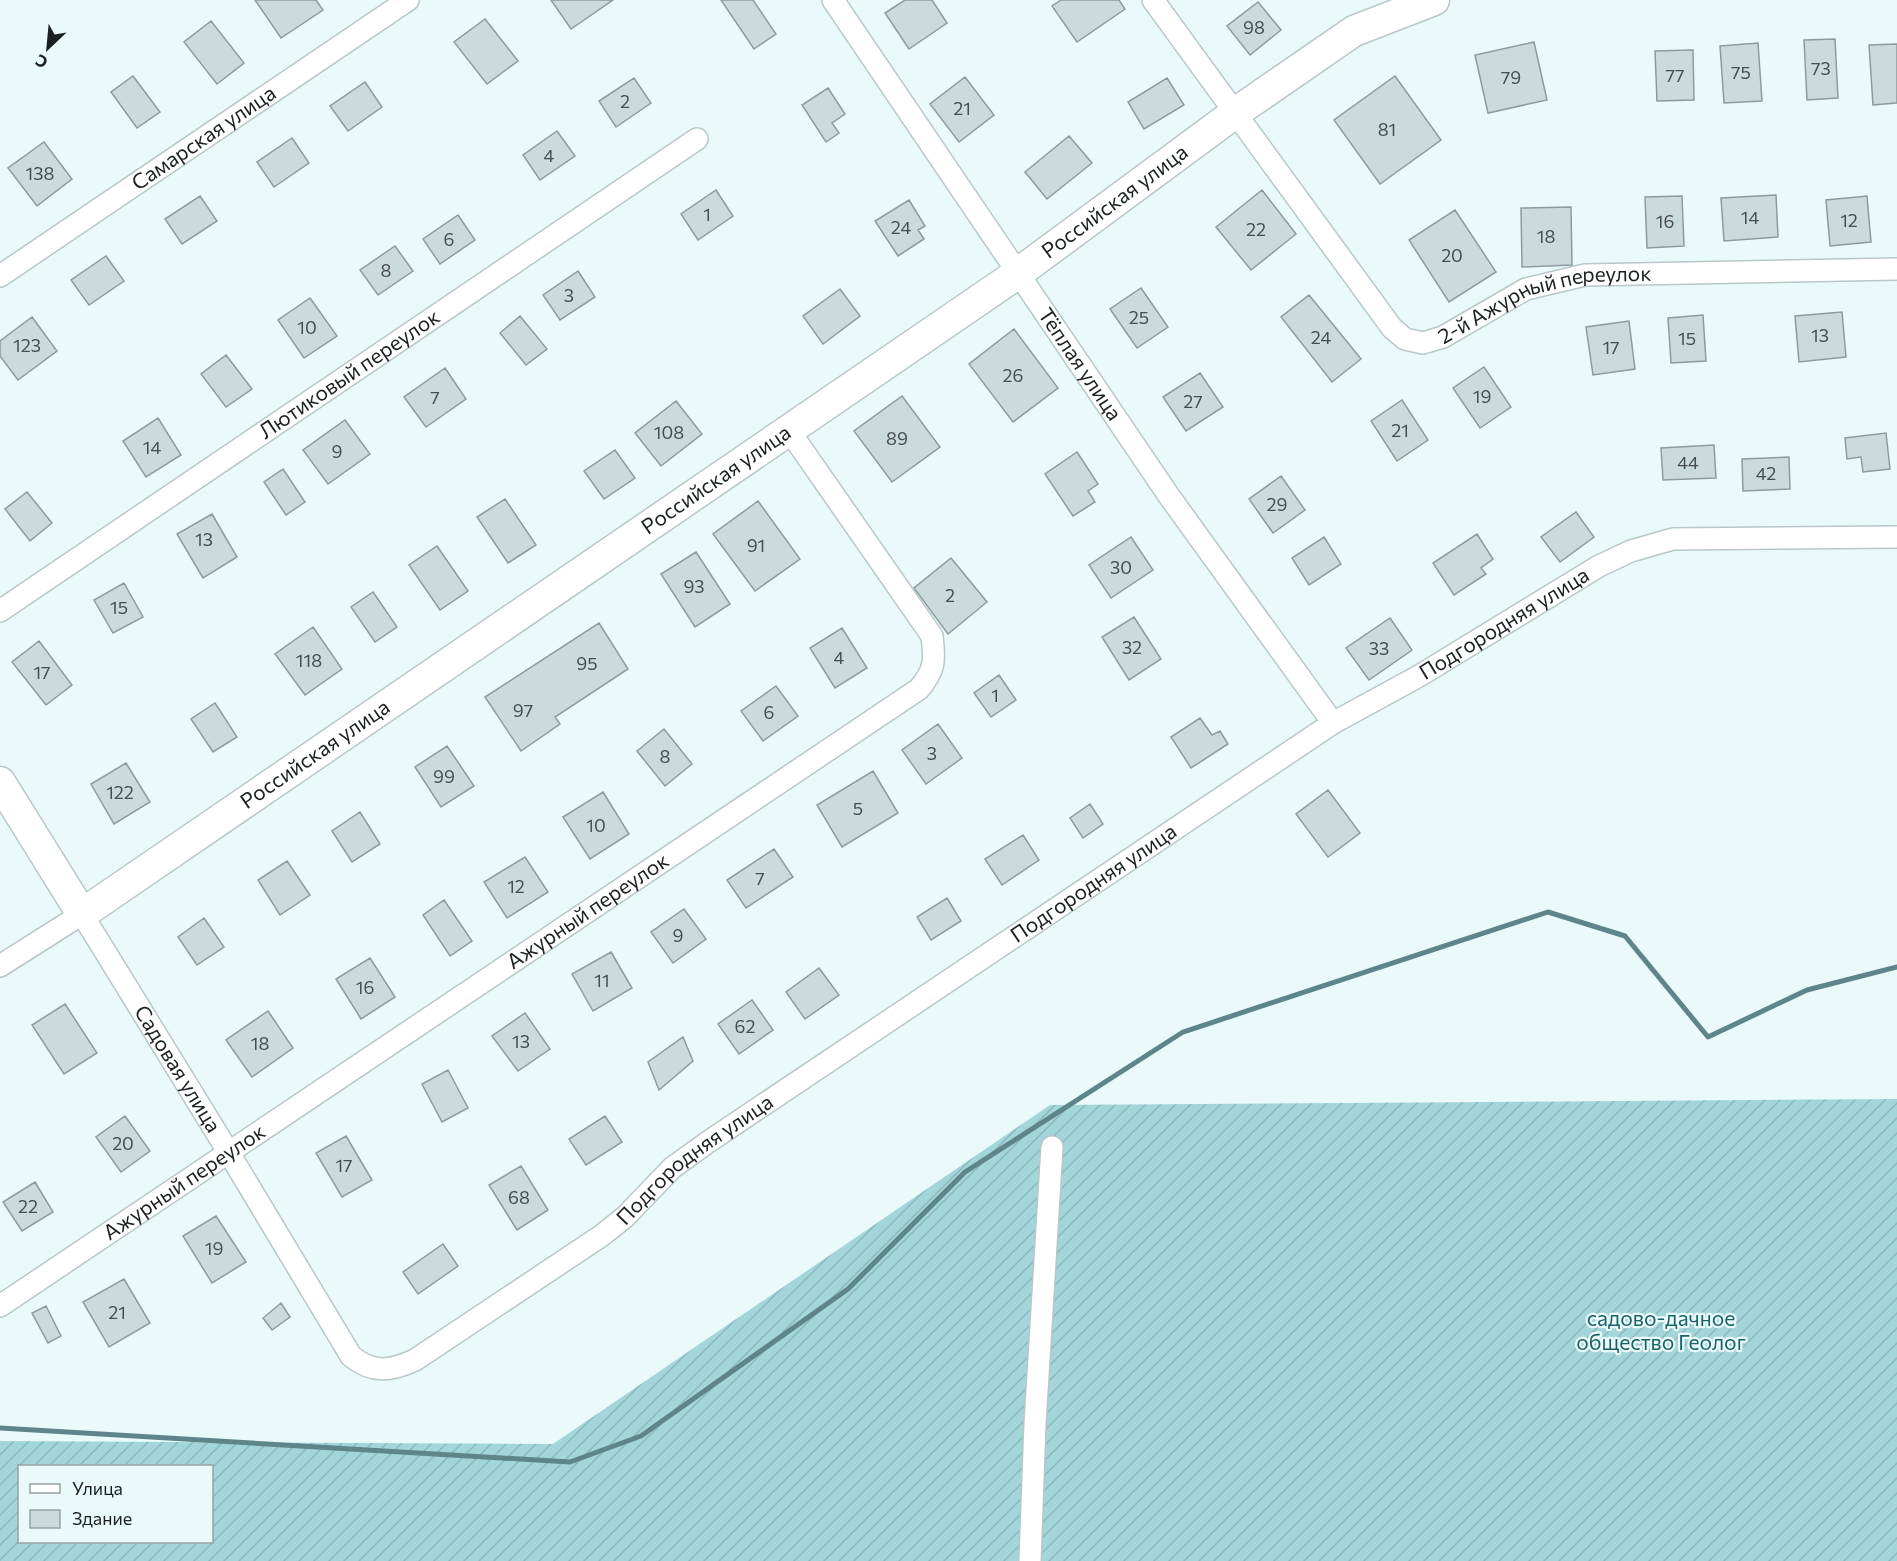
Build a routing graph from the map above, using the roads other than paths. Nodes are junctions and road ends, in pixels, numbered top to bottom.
1 (408, 0) edge
2 (833, 0) edge
3 (1153, 0) edge
4 (1434, 0) edge
5 (1235, 113) junction
6 (697, 138) dead end
7 (1897, 269) edge
8 (1017, 274) junction
9 (0, 276) edge
10 (788, 429) junction
11 (1897, 537) edge
12 (0, 611) edge
13 (1333, 723) junction
14 (0, 782) edge
15 (82, 914) junction
16 (0, 966) edge
17 (1052, 1147) dead end
18 (229, 1153) junction
19 (0, 1306) edge
20 (351, 1356) joint
21 (1030, 1561) edge

1 - 9 street, Самарская улица
2 - 8 street, Тёплая улица
3 - 5 street, 2-й Ажурный переулок
4 - 5 street, Российская улица
5 - 7 street, 2-й Ажурный переулок
5 - 8 street, Российская улица
6 - 12 street, Лютиковый переулок
8 - 10 street, Российская улица
8 - 13 street, Тёплая улица
10 - 15 street, Российская улица
10 - 18 street, Ажурный переулок
11 - 13 street, Подгородняя улица
13 - 20 street, Подгородняя улица
14 - 15 street, Садовая улица
15 - 16 street, Российская улица
15 - 18 street, Садовая улица
17 - 21 street
18 - 19 street, Ажурный переулок
18 - 20 street, Садовая улица

